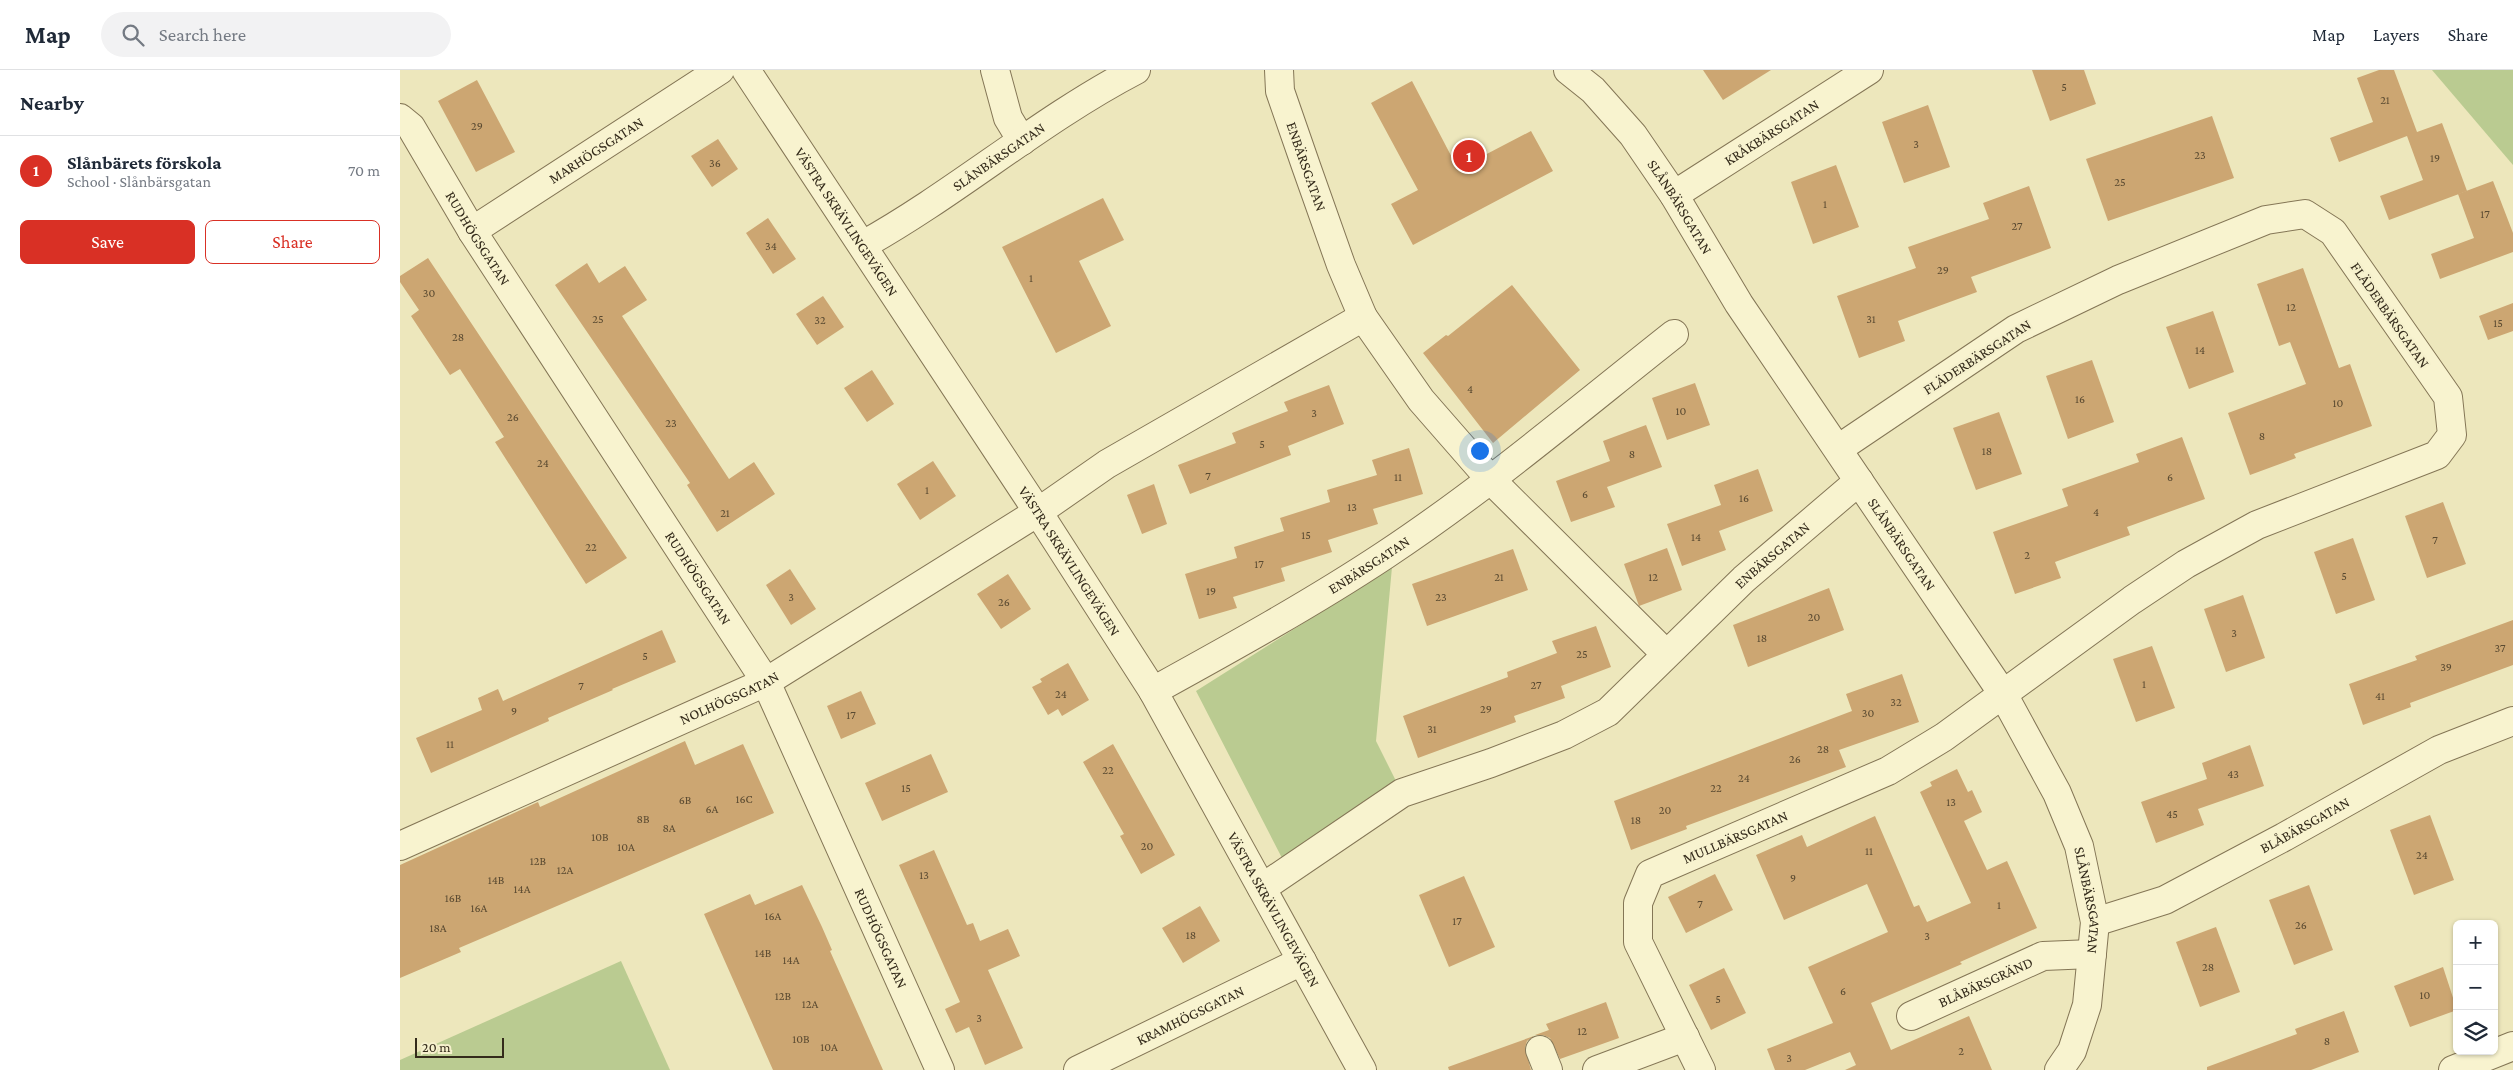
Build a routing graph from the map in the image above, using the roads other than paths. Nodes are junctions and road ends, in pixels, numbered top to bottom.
1 (720, 70) edge
2 (746, 70) edge
3 (995, 70) edge
4 (1136, 70) edge
5 (1279, 70) edge
6 (1568, 70) edge
7 (1869, 70) edge
8 (400, 118) edge
9 (1022, 141) junction
10 (1674, 195) junction
11 (472, 231) junction
12 (863, 245) junction
13 (1363, 317) junction
14 (1674, 334) dead end
15 (1838, 449) junction
16 (1490, 479) junction
17 (1860, 481) junction
18 (1038, 512) junction
19 (1666, 654) junction
20 (766, 682) junction
21 (1153, 691) junction
22 (2004, 694) junction
23 (2513, 721) edge
24 (401, 844) edge
25 (1262, 888) junction
26 (2095, 922) junction
27 (2092, 954) junction
28 (1302, 961) junction
29 (1911, 1016) dead end
30 (1685, 1037) junction
31 (2513, 1046) edge
32 (940, 1070) edge
33 (1078, 1070) edge
34 (1362, 1070) edge
35 (1597, 1070) edge
36 (1701, 1070) edge
37 (2058, 1070) edge
38 (2453, 1070) edge

1 - 11 street, MARHÖGSGATAN
2 - 12 street, VÄSTRA SKRÄVLINGEVÄGEN
3 - 9 street
4 - 9 street, SLÅNBÄRSGATAN
5 - 13 street, ENBÄRSGATAN
6 - 10 street, SLÅNBÄRSGATAN
7 - 10 street, KRÅKBÄRSGATAN
8 - 11 street, RUDHÖGSGATAN
9 - 12 street, SLÅNBÄRSGATAN
10 - 15 street, SLÅNBÄRSGATAN
11 - 20 street, RUDHÖGSGATAN
12 - 18 street, VÄSTRA SKRÄVLINGEVÄGEN
13 - 16 street, ENBÄRSGATAN
13 - 18 street, NOLHÖGSGATAN
14 - 16 street, ENBÄRSGATAN
15 - 17 street, SLÅNBÄRSGATAN
15 - 22 street, FLÄDERBÄRSGATAN
16 - 19 street, ENBÄRSGATAN
16 - 21 street, ENBÄRSGATAN
17 - 19 street, ENBÄRSGATAN
17 - 22 street, SLÅNBÄRSGATAN
18 - 20 street, NOLHÖGSGATAN
18 - 21 street, VÄSTRA SKRÄVLINGEVÄGEN
19 - 25 street, ENBÄRSGATAN
20 - 24 street, NOLHÖGSGATAN
20 - 32 street, RUDHÖGSGATAN
21 - 25 street, VÄSTRA SKRÄVLINGEVÄGEN
22 - 26 street, SLÅNBÄRSGATAN
22 - 30 street, MULLBÄRSGATAN
23 - 26 street, BLÅBÄRSGATAN
25 - 28 street, VÄSTRA SKRÄVLINGEVÄGEN
26 - 27 street, SLÅNBÄRSGATAN
27 - 29 street, BLÅBÄRSGRÄND
27 - 37 street, SLÅNBÄRSGATAN
28 - 33 street, KRAMHÖGSGATAN
28 - 34 street, VÄSTRA SKRÄVLINGEVÄGEN
30 - 35 street
30 - 36 street, MULLBÄRSGATAN
31 - 38 street

